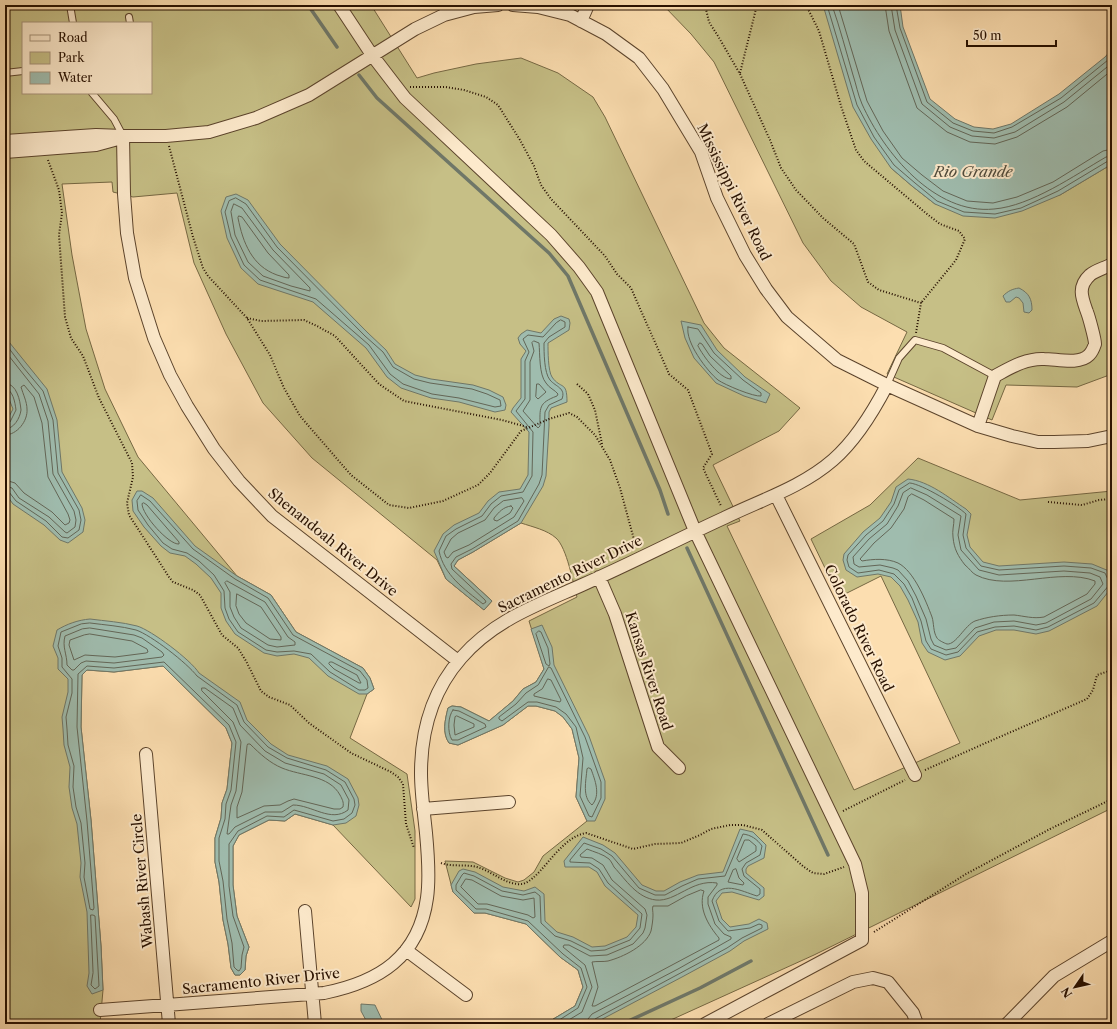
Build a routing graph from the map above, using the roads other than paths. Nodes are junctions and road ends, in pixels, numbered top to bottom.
1 (70, 5) edge
2 (339, 5) edge
3 (498, 5) edge
4 (513, 5) edge
5 (588, 5) edge
6 (581, 21) junction
7 (73, 22) edge
8 (372, 55) junction
9 (22, 72) edge
10 (5, 73) edge
11 (93, 94) edge
12 (123, 136) junction
13 (5, 141) edge
14 (5, 152) edge
15 (1112, 264) edge
16 (995, 376) junction
17 (887, 385) junction
18 (978, 426) junction
19 (1112, 436) edge
20 (776, 495) junction
21 (695, 531) junction
22 (599, 577) junction
23 (458, 661) junction
24 (146, 754) dead end
25 (679, 768) dead end
26 (915, 775) road end
27 (509, 802) dead end
28 (423, 809) junction
29 (305, 911) dead end
30 (1112, 941) edge
31 (406, 950) junction
32 (313, 994) junction
33 (466, 995) dead end
34 (168, 1006) junction
35 (100, 1010) dead end
36 (169, 1024) edge
37 (315, 1024) edge
38 (705, 1024) edge
39 (768, 1024) edge
40 (917, 1024) edge
41 (1007, 1024) edge

1 - 7 lane
2 - 8 street
3 - 8 street
4 - 6 street, Mississippi River Road
5 - 6 street
6 - 17 street, Mississippi River Road
8 - 12 street
8 - 21 street
9 - 10 lane
11 - 12 lane
12 - 13 street
12 - 14 street
12 - 23 street, Shenandoah River Drive
15 - 16 street
16 - 17 lane
16 - 18 street
17 - 18 street, Mississippi River Road
17 - 20 street, Sacramento River Drive
18 - 19 street, Mississippi River Road
20 - 21 street, Sacramento River Drive
20 - 26 street, Colorado River Road
21 - 22 street, Sacramento River Drive
21 - 38 street
22 - 23 street, Sacramento River Drive
22 - 25 street, Kansas River Road
23 - 28 street, Sacramento River Drive
24 - 34 street, Wabash River Circle
27 - 28 street
28 - 31 street, Sacramento River Drive
29 - 32 street
30 - 41 street
31 - 32 street, Sacramento River Drive
31 - 33 street
32 - 34 street, Sacramento River Drive
32 - 37 street
34 - 35 street, Sacramento River Drive
34 - 36 street, Wabash River Circle
39 - 40 street

